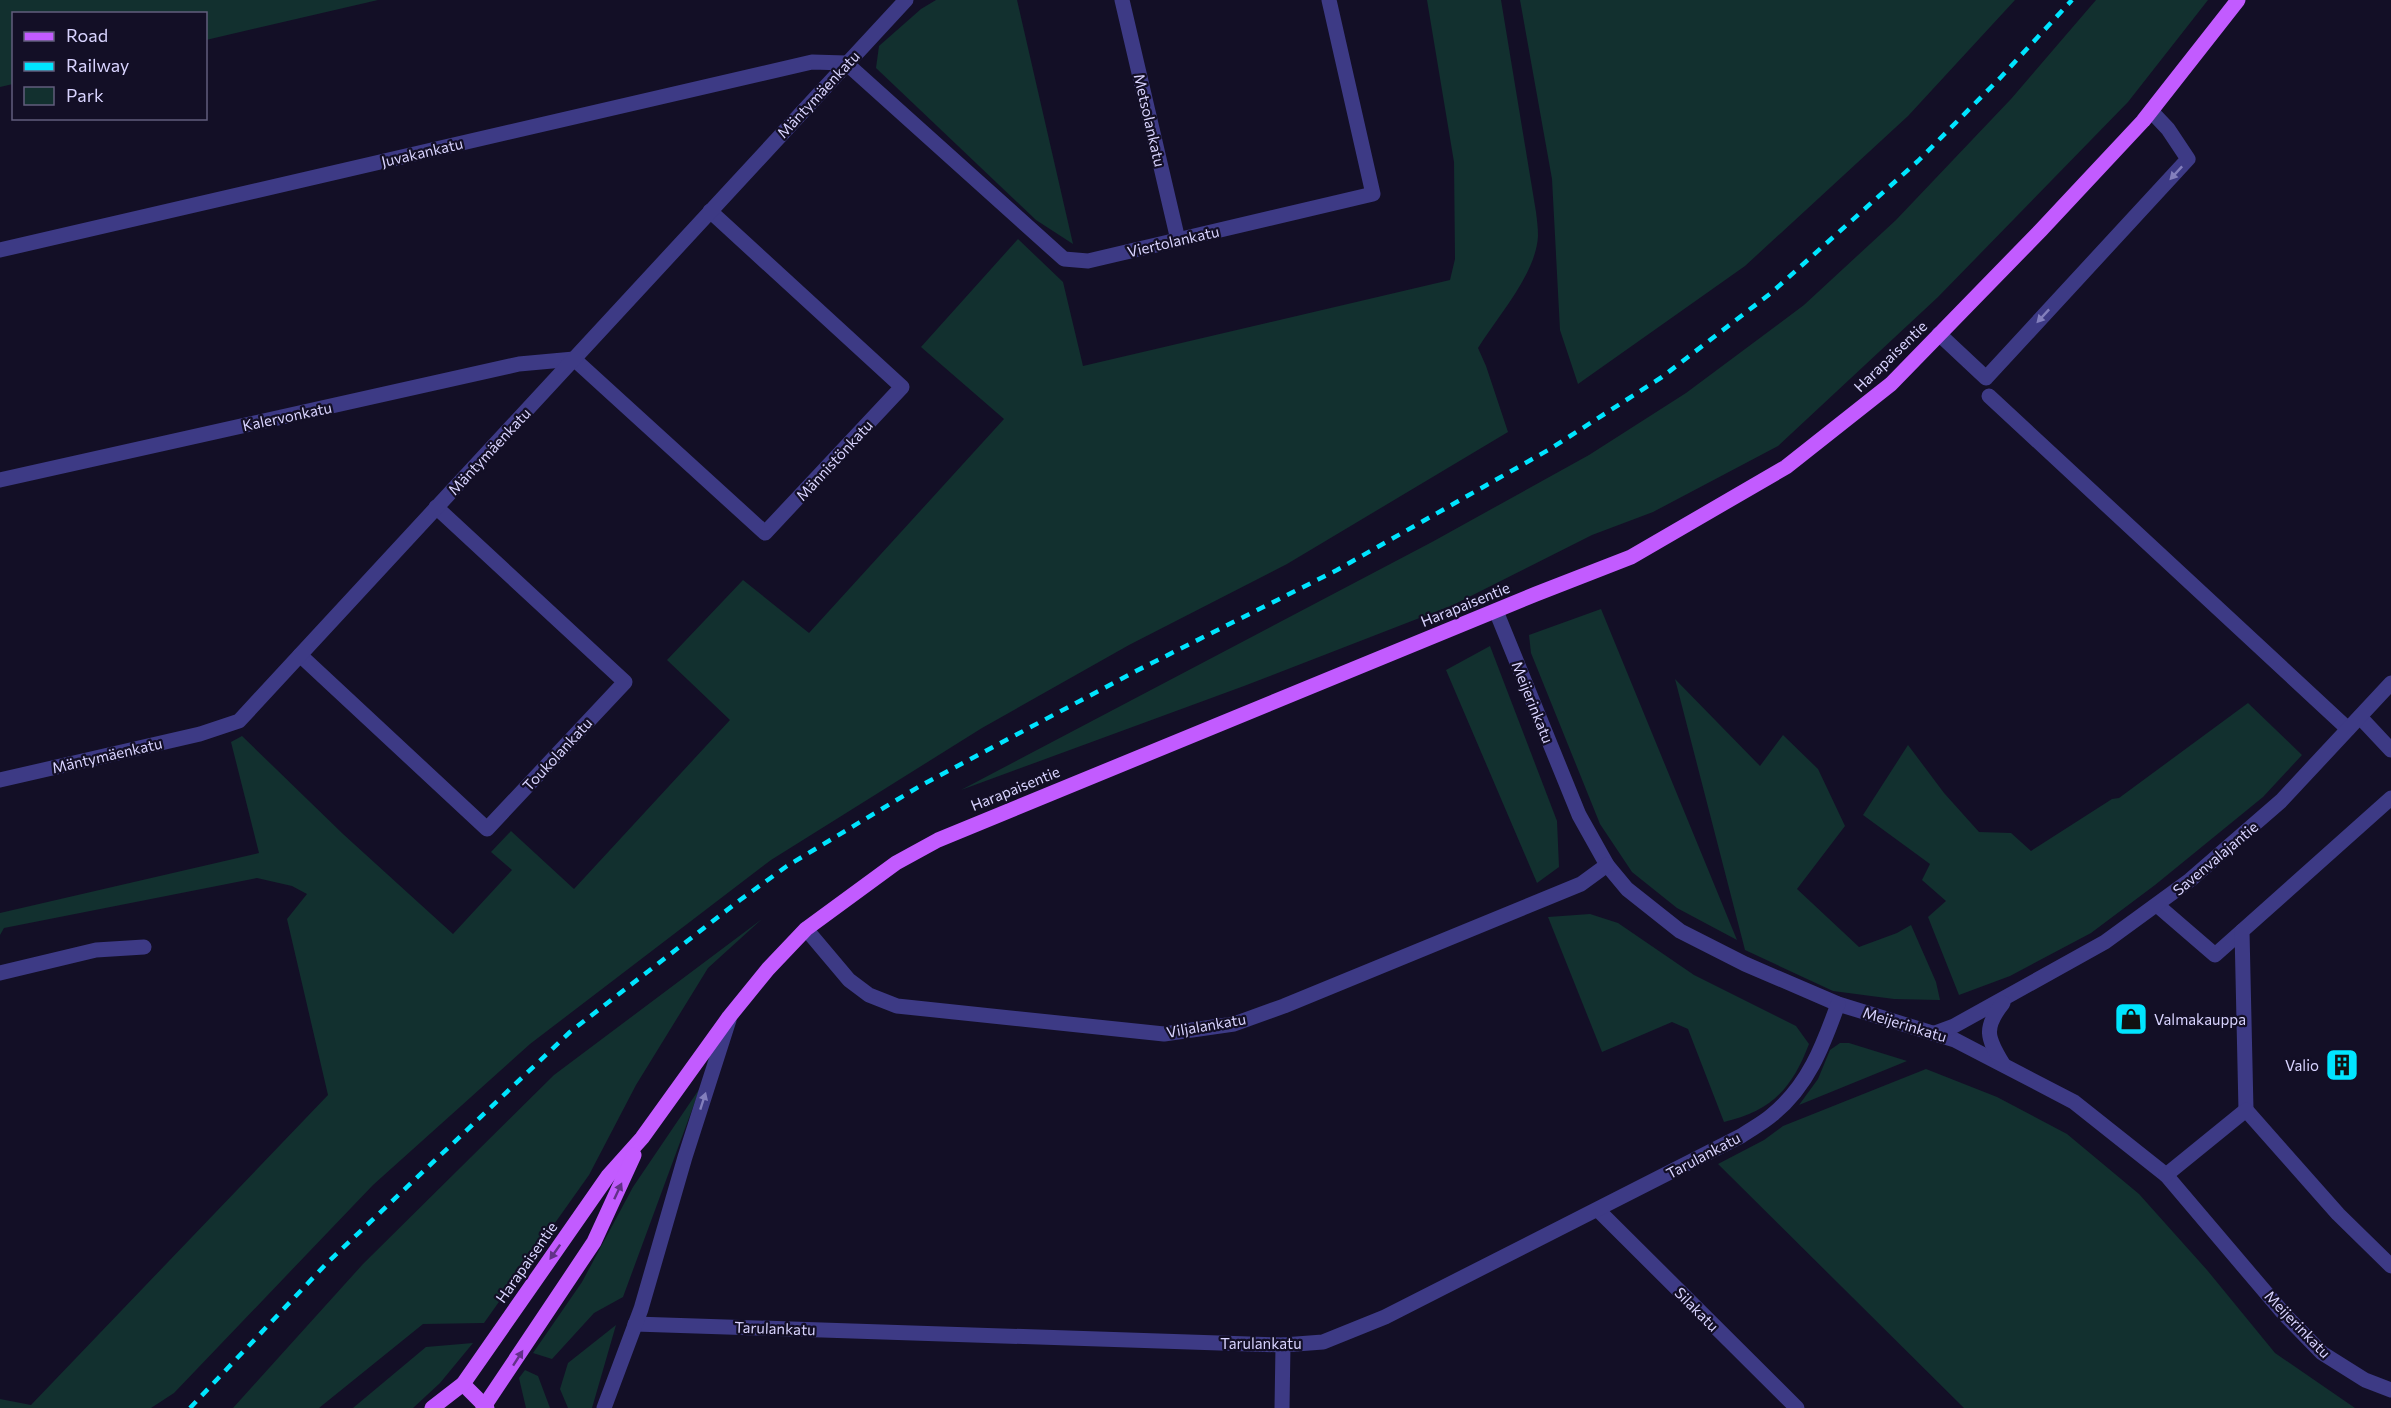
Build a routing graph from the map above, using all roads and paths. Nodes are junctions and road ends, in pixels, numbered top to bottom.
1 (906, 0) edge
2 (1122, 0) edge
3 (1329, 0) edge
4 (2238, 0) edge
5 (846, 63) junction
6 (2151, 111) junction
7 (710, 211) junction
8 (1178, 240) junction
9 (0, 250) edge
10 (1939, 334) junction
11 (574, 359) junction
12 (1989, 396) dead end
13 (0, 480) edge
14 (436, 507) junction
15 (1496, 611) junction
16 (300, 656) junction
17 (2391, 683) edge
18 (2360, 717) junction
19 (2348, 729) junction
20 (2391, 750) edge
21 (0, 780) edge
22 (2391, 798) edge
23 (1607, 865) junction
24 (2157, 905) junction
25 (806, 928) junction
26 (2242, 931) junction
27 (144, 947) dead end
28 (0, 974) edge
29 (2009, 996) junction
30 (1838, 1004) junction
31 (729, 1017) junction
32 (1935, 1034) junction
33 (2003, 1064) junction
34 (2246, 1110) junction
35 (642, 1138) junction
36 (2166, 1175) junction
37 (1598, 1209) junction
38 (2391, 1266) edge
39 (635, 1324) junction
40 (1283, 1345) junction
41 (463, 1384) junction
42 (2391, 1390) edge
43 (432, 1408) edge
44 (485, 1408) edge
45 (604, 1408) edge
46 (1282, 1408) edge
47 (1797, 1408) edge

1 - 5 street, Mäntymäenkatu
2 - 8 street, Metsolankatu
3 - 8 street, Viertolankatu
4 - 6 main road, Harapaisentie
5 - 7 street, Mäntymäenkatu
5 - 8 street, Viertolankatu
5 - 9 street, Juvakankatu
6 - 10 main road, Harapaisentie
6 -> 10 street
7 - 11 street, Mäntymäenkatu
7 - 11 street, Männistönkatu
10 - 15 main road, Harapaisentie
11 - 13 street, Kalervonkatu
11 - 14 street, Mäntymäenkatu
12 - 19 street
14 - 16 street, Mäntymäenkatu
14 - 16 street, Toukolankatu
15 - 23 street, Meijerinkatu
15 - 25 main road, Harapaisentie
16 - 21 street, Mäntymäenkatu
17 - 18 street, Savenvalajantie
18 - 19 street, Savenvalajantie
18 - 20 street
19 - 24 street, Savenvalajantie
22 - 26 street
23 - 25 street, Viljalankatu
23 - 30 street, Meijerinkatu
24 - 26 street
24 - 29 street, Savenvalajantie
25 - 31 main road, Harapaisentie
26 - 34 street
27 - 28 street
29 - 32 street, Savenvalajantie
29 - 33 street, Savenvalajantie
30 - 32 street, Meijerinkatu
30 - 37 street, Tarulankatu
31 - 35 main road, Harapaisentie
39 -> 31 street
32 - 33 street, Meijerinkatu
33 - 36 street, Meijerinkatu
34 - 36 street
34 - 38 street
35 -> 41 main road, Harapaisentie
44 -> 35 main road, Harapaisentie
36 - 42 street, Meijerinkatu
37 - 40 street, Tarulankatu
37 - 47 street, Silakatu
39 - 40 street, Tarulankatu
39 - 45 street
40 - 46 street
41 - 43 main road
41 - 44 main road, Harapaisentie

